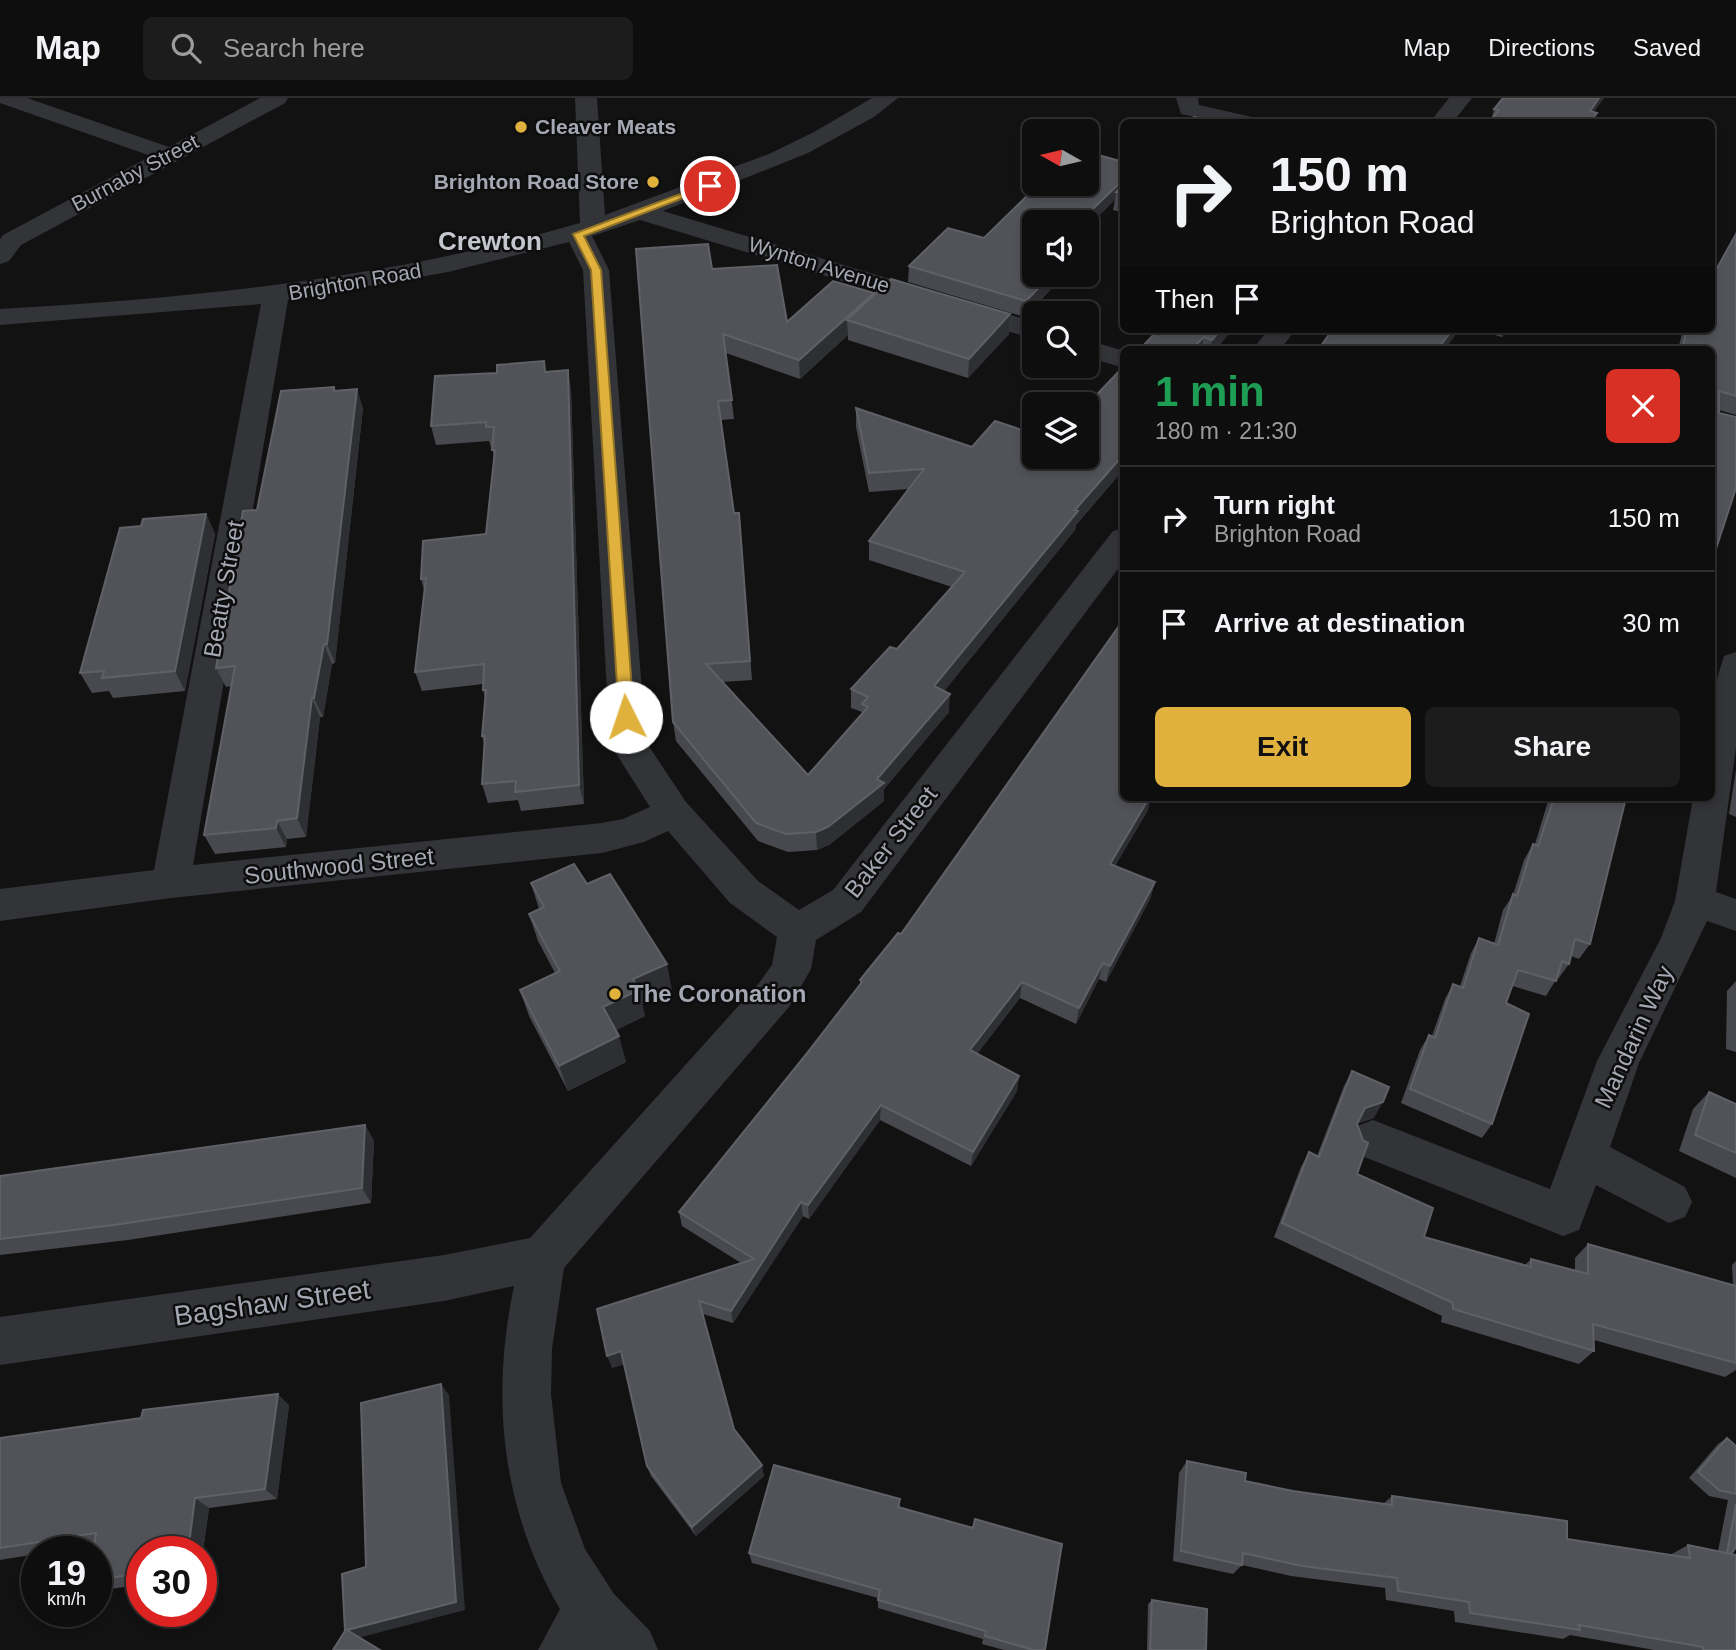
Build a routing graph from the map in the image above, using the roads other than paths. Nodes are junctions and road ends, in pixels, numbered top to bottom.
1 (6, 98) edge
2 (277, 98) edge
3 (586, 98) edge
4 (887, 98) edge
5 (1461, 98) edge
6 (1183, 110) edge
7 (1229, 119) edge
8 (1444, 119) edge
9 (168, 154) junction
10 (643, 213) junction
11 (586, 232) junction
12 (0, 256) edge
13 (276, 296) junction
14 (0, 317) edge
15 (1022, 327) edge
16 (1099, 352) edge
17 (1120, 359) edge
18 (1120, 543) edge
19 (1729, 689) edge
20 (1715, 773) edge
21 (1711, 801) edge
22 (673, 812) junction
23 (171, 883) junction
24 (1695, 901) junction
25 (0, 905) edge
26 (1736, 915) edge
27 (798, 931) junction
28 (1373, 1140) dead end
29 (1583, 1156) junction
30 (1669, 1202) dead end
31 (543, 1258) junction
32 (0, 1340) edge
33 (578, 1630) edge
34 (631, 1650) edge

1 - 9 street
2 - 9 street, Burnaby Street
3 - 11 street
4 - 10 street, Brighton Road
5 - 8 street
6 - 7 street
9 - 12 street, Burnaby Street
10 - 11 street, Brighton Road
10 - 15 street, Wynton Avenue
11 - 13 street, Brighton Road
11 - 22 street
13 - 14 street, Brighton Road
13 - 23 street, Beatty Street
16 - 17 street
18 - 27 street, Baker Street
19 - 20 street, Mandarin Way
21 - 24 street, Mandarin Way
22 - 23 street, Southwood Street
22 - 27 street
23 - 25 street, Southwood Street
24 - 26 street
24 - 29 street, Mandarin Way
27 - 31 street
28 - 29 street, Mandarin Way
29 - 30 street
31 - 32 street, Bagshaw Street
31 - 33 street
33 - 34 street

